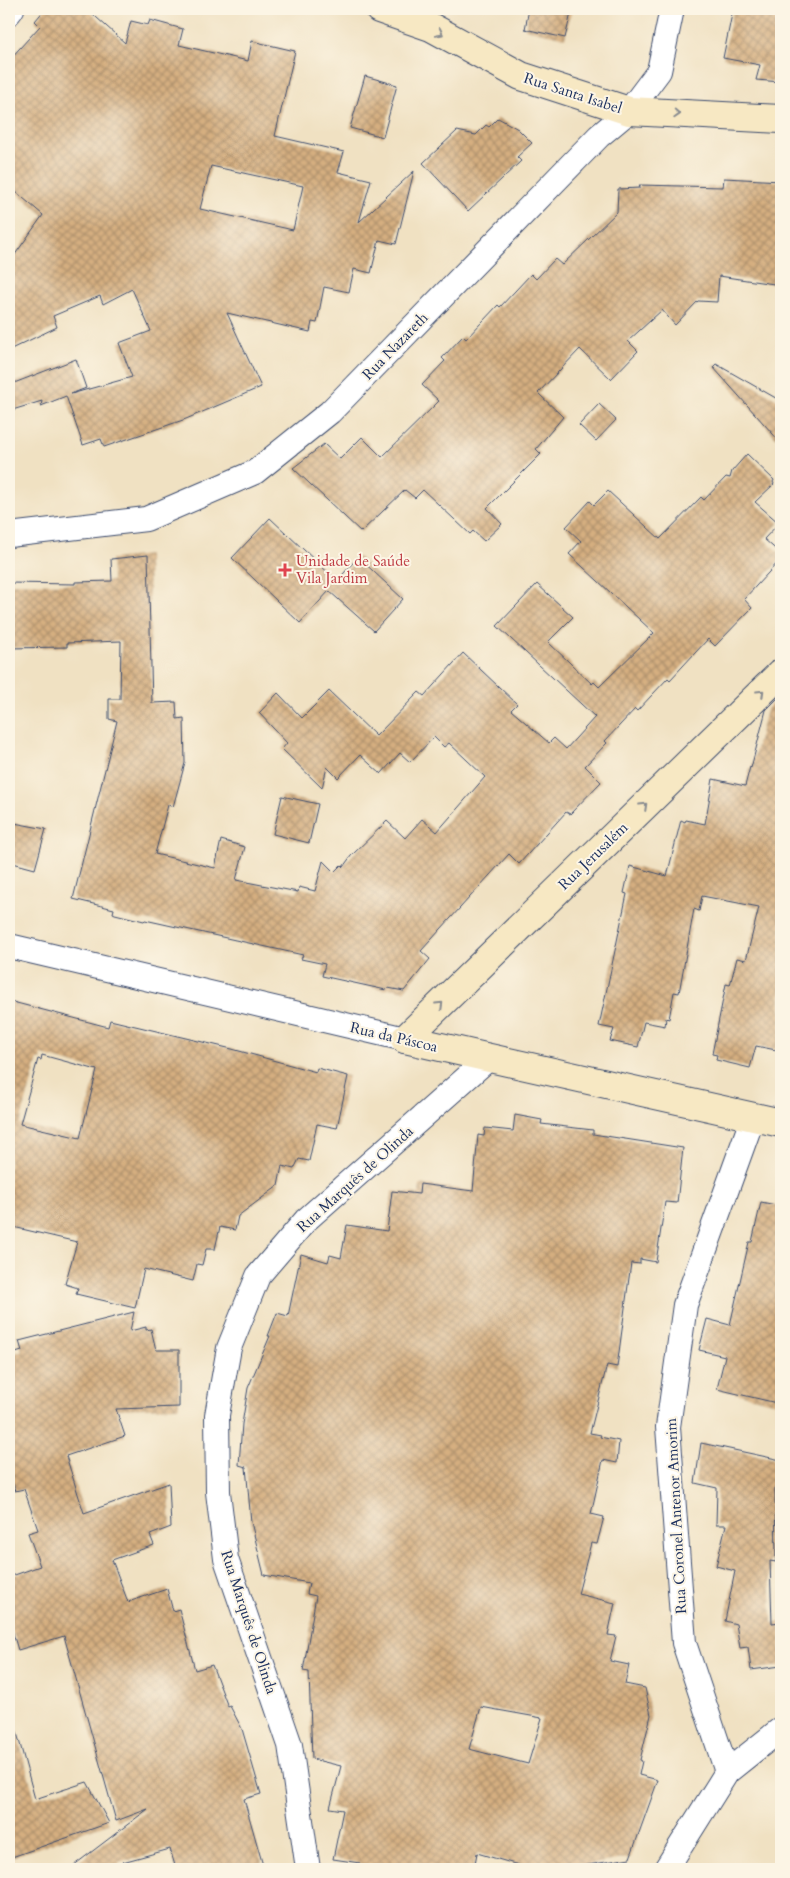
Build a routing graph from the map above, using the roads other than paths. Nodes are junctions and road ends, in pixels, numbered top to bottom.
1 (12, 9) edge
2 (379, 9) edge
3 (672, 9) edge
4 (9, 13) edge
5 (628, 111) junction
6 (781, 119) edge
7 (9, 535) edge
8 (781, 673) edge
9 (9, 946) edge
10 (405, 1040) junction
11 (489, 1058) junction
12 (753, 1117) junction
13 (781, 1123) edge
14 (781, 1729) edge
15 (727, 1772) junction
16 (308, 1869) edge
17 (666, 1869) edge

1 - 4 street
2 -> 5 street, Rua Santa Isabel
3 - 5 street, Rua Nazareth
5 -> 6 street, Rua Santa Isabel
5 - 7 street, Rua Nazareth
10 -> 8 street, Rua Jerusalém
9 - 10 street, Rua da Páscoa
10 - 11 street, Rua da Páscoa
11 - 12 street, Rua da Páscoa
11 - 16 street, Rua Marquês de Olinda
12 - 13 street, Rua da Páscoa
12 - 15 street, Rua Coronel Antenor Amorim
14 - 15 street
15 - 17 street

